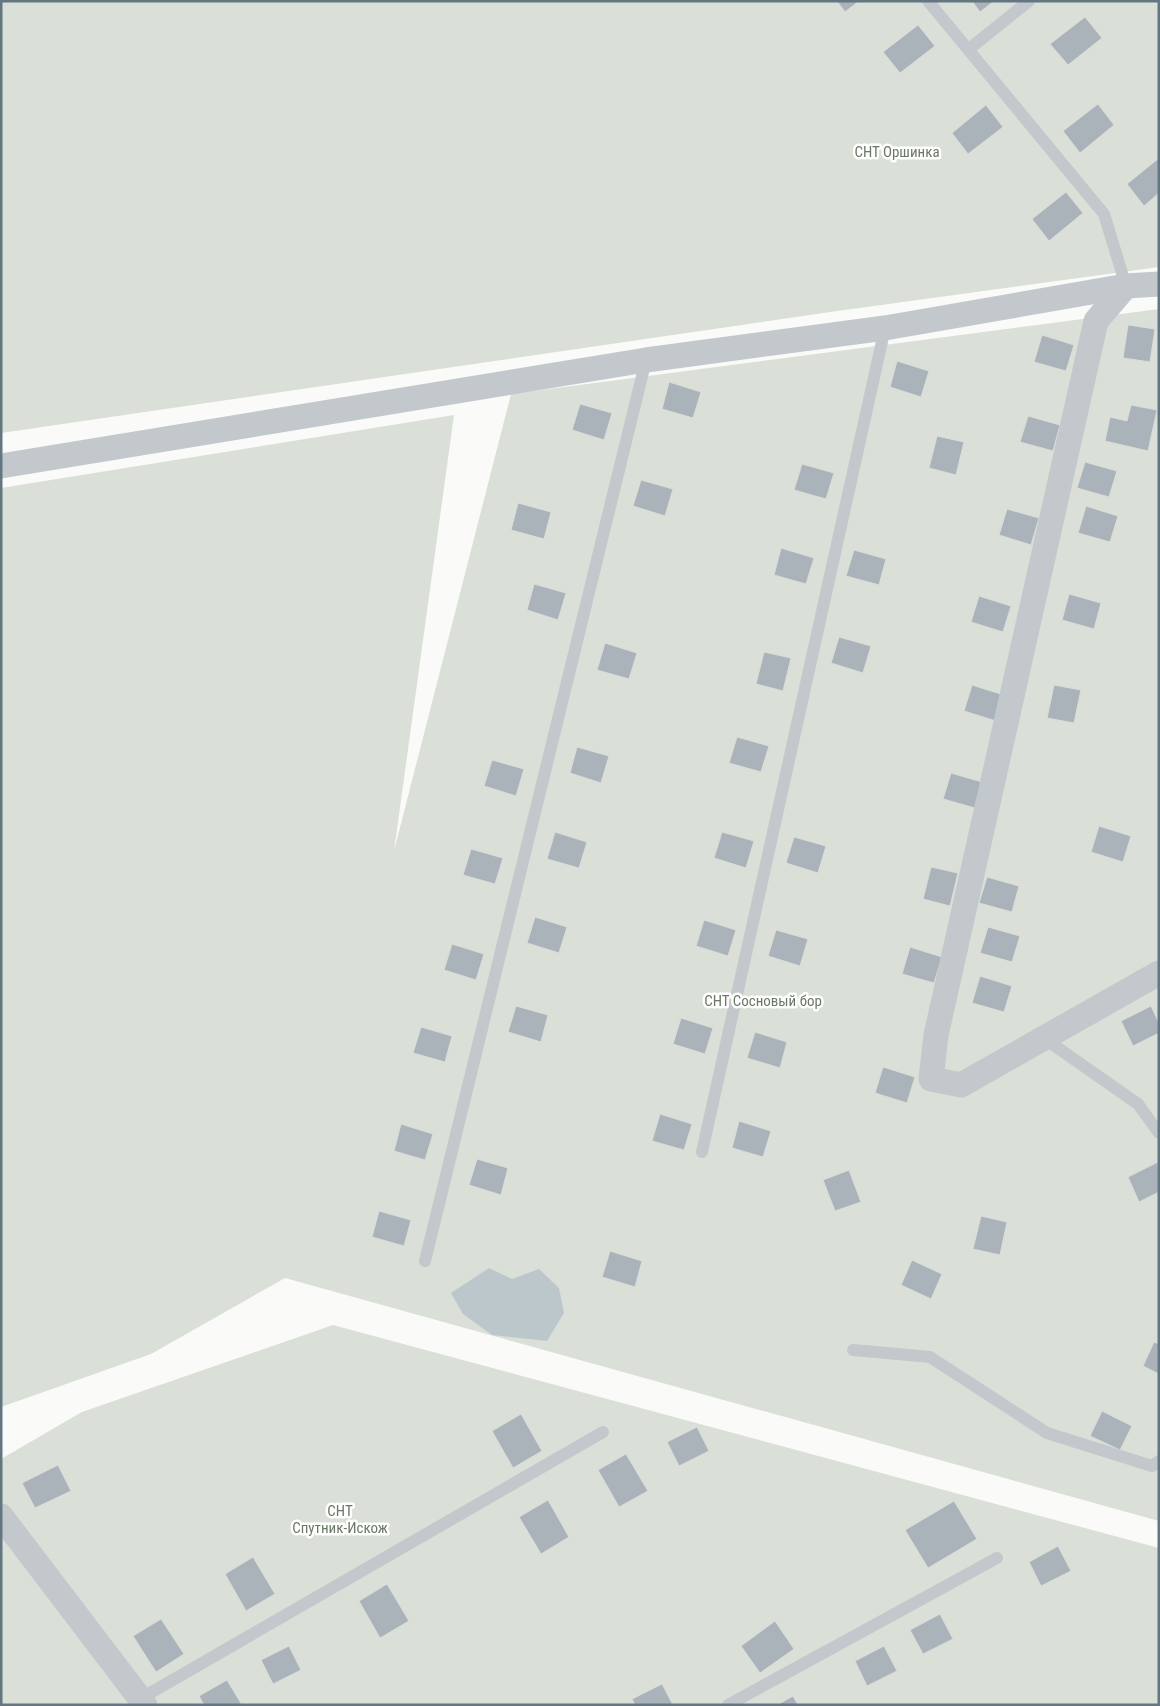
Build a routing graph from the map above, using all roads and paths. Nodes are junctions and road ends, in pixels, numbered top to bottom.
1 (928, 1) edge
2 (1029, 1) edge
3 (969, 49) junction
4 (1159, 284) edge
5 (1126, 286) junction
6 (885, 328) junction
7 (646, 360) junction
8 (1, 466) edge
9 (1159, 973) edge
10 (1044, 1039) junction
11 (1159, 1133) edge
12 (702, 1152) dead end
13 (425, 1261) dead end
14 (853, 1350) dead end
15 (602, 1432) dead end
16 (1159, 1461) edge
17 (1, 1516) edge
18 (997, 1558) dead end
19 (138, 1703) edge
20 (728, 1705) edge

1 - 3 lane
2 - 3 lane
3 - 5 lane
4 - 5 street
5 - 6 street
5 - 10 street
6 - 7 street
6 - 12 lane
7 - 8 street
7 - 13 lane
9 - 10 street
10 - 11 lane
14 - 16 lane
15 - 19 lane
17 - 19 street
18 - 20 lane

